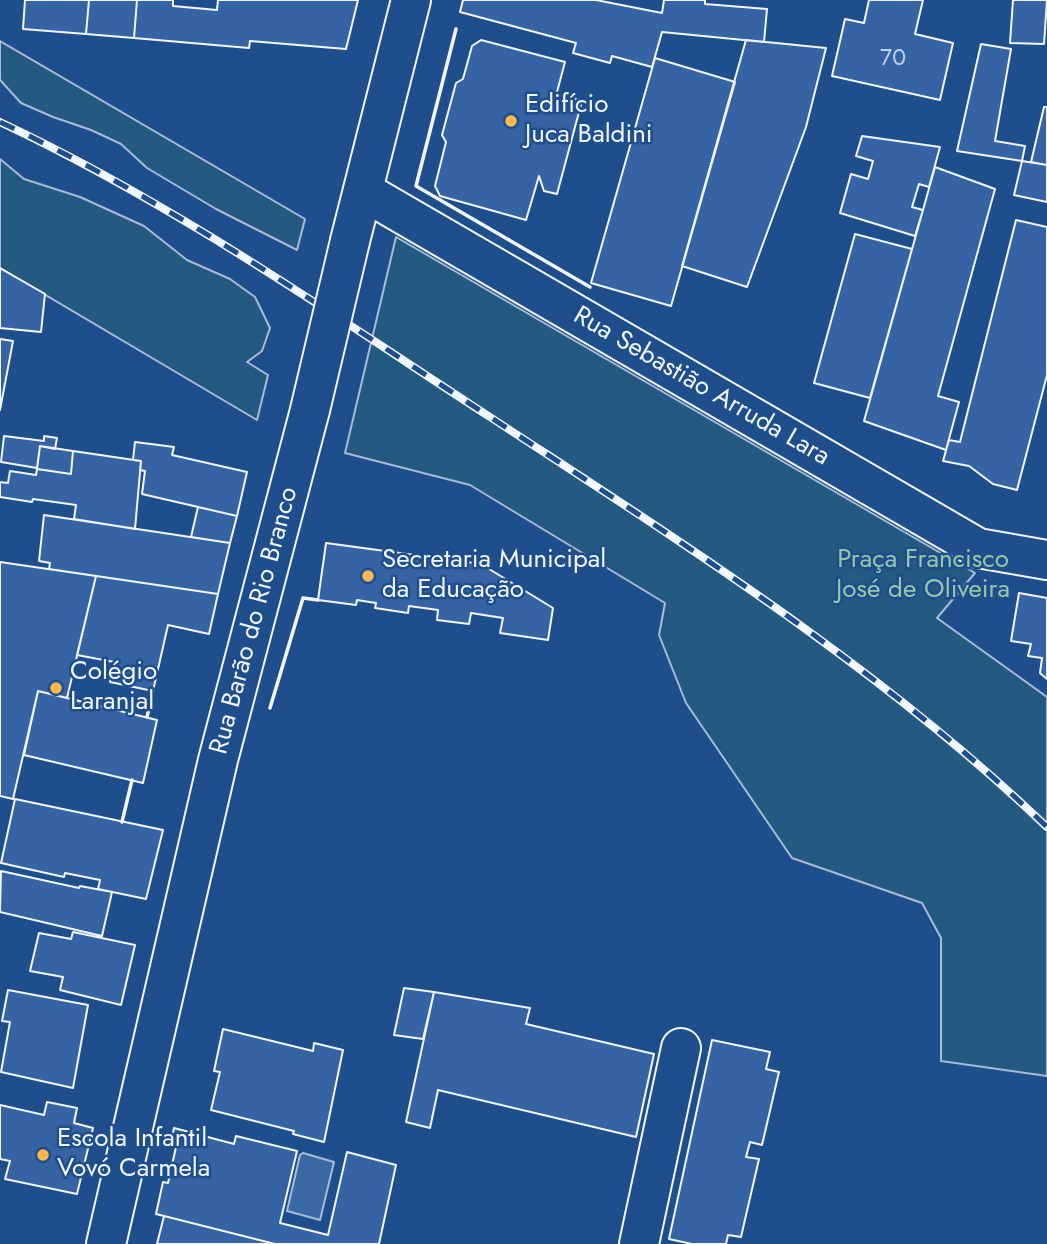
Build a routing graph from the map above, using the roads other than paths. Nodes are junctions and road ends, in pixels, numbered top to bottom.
1 (411, 0) edge
2 (363, 191) junction
3 (1047, 561) edge
4 (681, 1048) dead end
5 (106, 1244) edge
6 (639, 1244) edge

1 - 2 main road, Rua Barão do Rio Branco
2 - 3 main road, Rua Sebastião Arruda Lara
2 - 5 main road, Rua Barão do Rio Branco, bridge
4 - 6 main road

